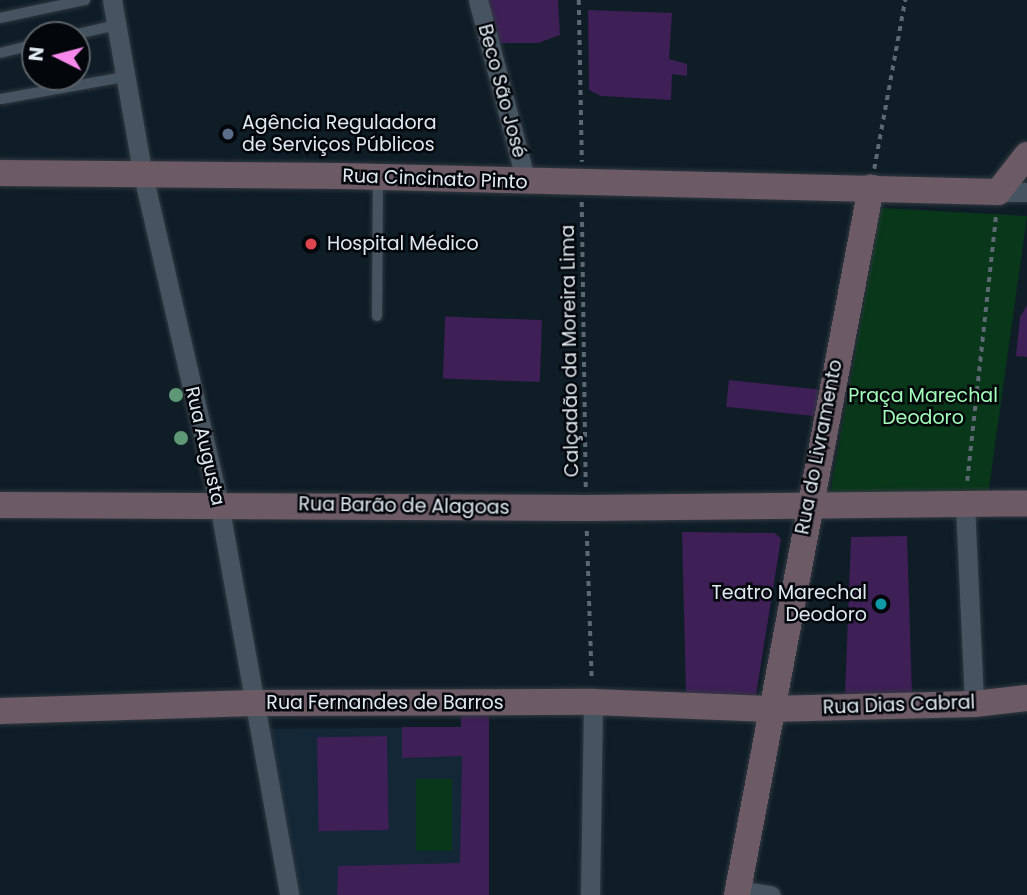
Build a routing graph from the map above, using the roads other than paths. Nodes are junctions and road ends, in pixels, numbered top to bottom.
1 (85, 0) edge
2 (111, 0) edge
3 (478, 0) edge
4 (0, 18) edge
5 (116, 25) junction
6 (91, 31) edge
7 (21, 48) edge
8 (0, 53) edge
9 (125, 77) junction
10 (1, 99) edge
11 (1027, 155) edge
12 (0, 173) edge
13 (142, 175) junction
14 (378, 177) junction
15 (526, 182) junction
16 (870, 188) junction
17 (998, 192) junction
18 (1027, 192) edge
19 (377, 316) dead end
20 (1027, 503) edge
21 (219, 504) junction
22 (965, 504) junction
23 (0, 505) edge
24 (808, 505) junction
25 (1027, 698) edge
26 (593, 702) junction
27 (254, 704) junction
28 (974, 704) junction
29 (770, 709) junction
30 (0, 711) edge
31 (738, 893) edge
32 (289, 895) edge
33 (590, 895) edge
34 (771, 895) edge

1 - 4 lane
2 - 5 street, Rua Augusta
3 - 15 street, Beco São José
5 - 6 lane
5 - 9 street, Rua Augusta
7 - 8 lane
9 - 10 lane
9 - 13 street, Rua Augusta
11 - 17 street
12 - 13 street, Rua Cincinato Pinto
13 - 14 street, Rua Cincinato Pinto
13 - 21 street, Rua Augusta
14 - 15 street, Rua Cincinato Pinto
14 - 19 lane
15 - 16 street, Rua Cincinato Pinto
16 - 17 street, Rua Cincinato Pinto
16 - 24 street, Rua do Livramento
17 - 18 street
20 - 22 street, Rua Barão de Alagoas
21 - 23 street, Rua Barão de Alagoas
21 - 24 street, Rua Barão de Alagoas
21 - 27 street, Rua Augusta
22 - 24 street, Rua Barão de Alagoas
22 - 28 street
24 - 29 street, Rua do Livramento
25 - 28 street, Rua Dias Cabral
26 - 27 street, Rua Fernandes de Barros
26 - 29 street, Rua Fernandes de Barros
26 - 33 street
27 - 30 street, Rua Fernandes de Barros
27 - 32 street, Rua Augusta
28 - 29 street, Rua Dias Cabral
29 - 31 street, Rua do Livramento
31 - 34 street

